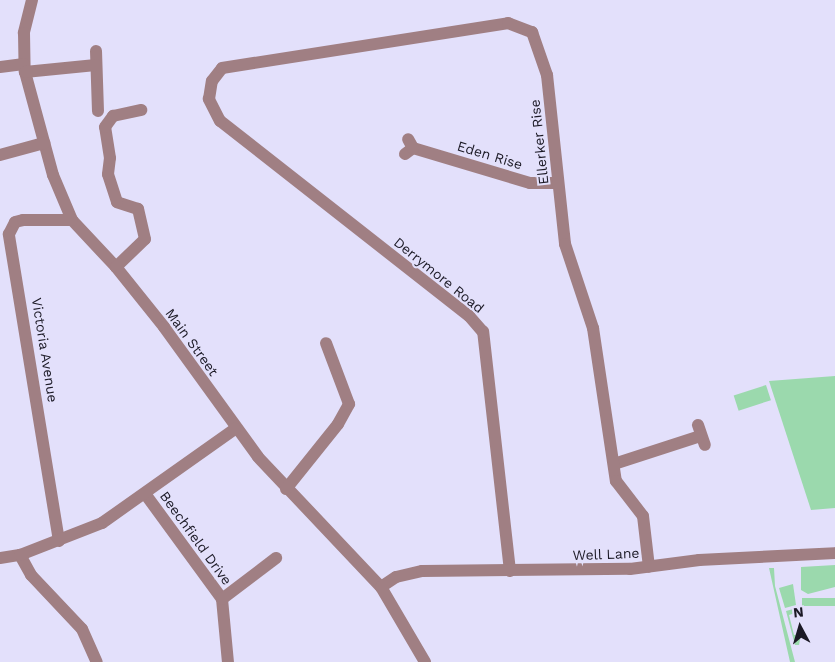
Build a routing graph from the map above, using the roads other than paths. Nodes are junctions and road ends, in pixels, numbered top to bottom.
1 (32, 0) edge
2 (96, 51) dead end
3 (96, 65) junction
4 (0, 68) edge
5 (24, 68) junction
6 (212, 81) joint
7 (141, 110) dead end
8 (98, 111) dead end
9 (44, 143) junction
10 (409, 147) dead end
11 (0, 155) edge
12 (558, 183) junction
13 (72, 220) junction
14 (116, 268) junction
15 (326, 343) dead end
16 (235, 429) junction
17 (701, 435) dead end
18 (614, 464) junction
19 (286, 489) junction
20 (146, 495) junction
21 (59, 541) junction
22 (835, 553) edge
23 (20, 556) junction
24 (0, 558) edge
25 (273, 566) dead end
26 (649, 567) junction
27 (510, 571) junction
28 (381, 587) junction
29 (222, 599) junction
30 (97, 662) edge
31 (228, 662) edge
32 (425, 662) edge

1 - 5 street, Main Street
2 - 3 street
3 - 5 street
3 - 8 street
4 - 5 street
5 - 9 street, Main Street
6 - 12 street, Ellerker Rise
6 - 27 street, Derrymore Road
7 - 14 street
9 - 11 street
9 - 13 street, Main Street
10 - 12 street, Eden Rise
12 - 18 street, Ellerker Rise
13 - 14 street, Main Street
13 - 21 street, Victoria Avenue
14 - 16 street, Main Street
15 - 19 street
16 - 19 street, Main Street
16 - 20 street
17 - 18 street
18 - 26 street, Ellerker Rise
19 - 28 street, Main Street
20 - 21 street
20 - 29 street, Beechfield Drive
21 - 23 street
22 - 26 street, Well Lane
23 - 24 street
23 - 30 street
25 - 29 street, Beechfield Drive
26 - 27 street, Well Lane
27 - 28 street, Well Lane
28 - 32 street, Main Street
29 - 31 street, Beechfield Drive

